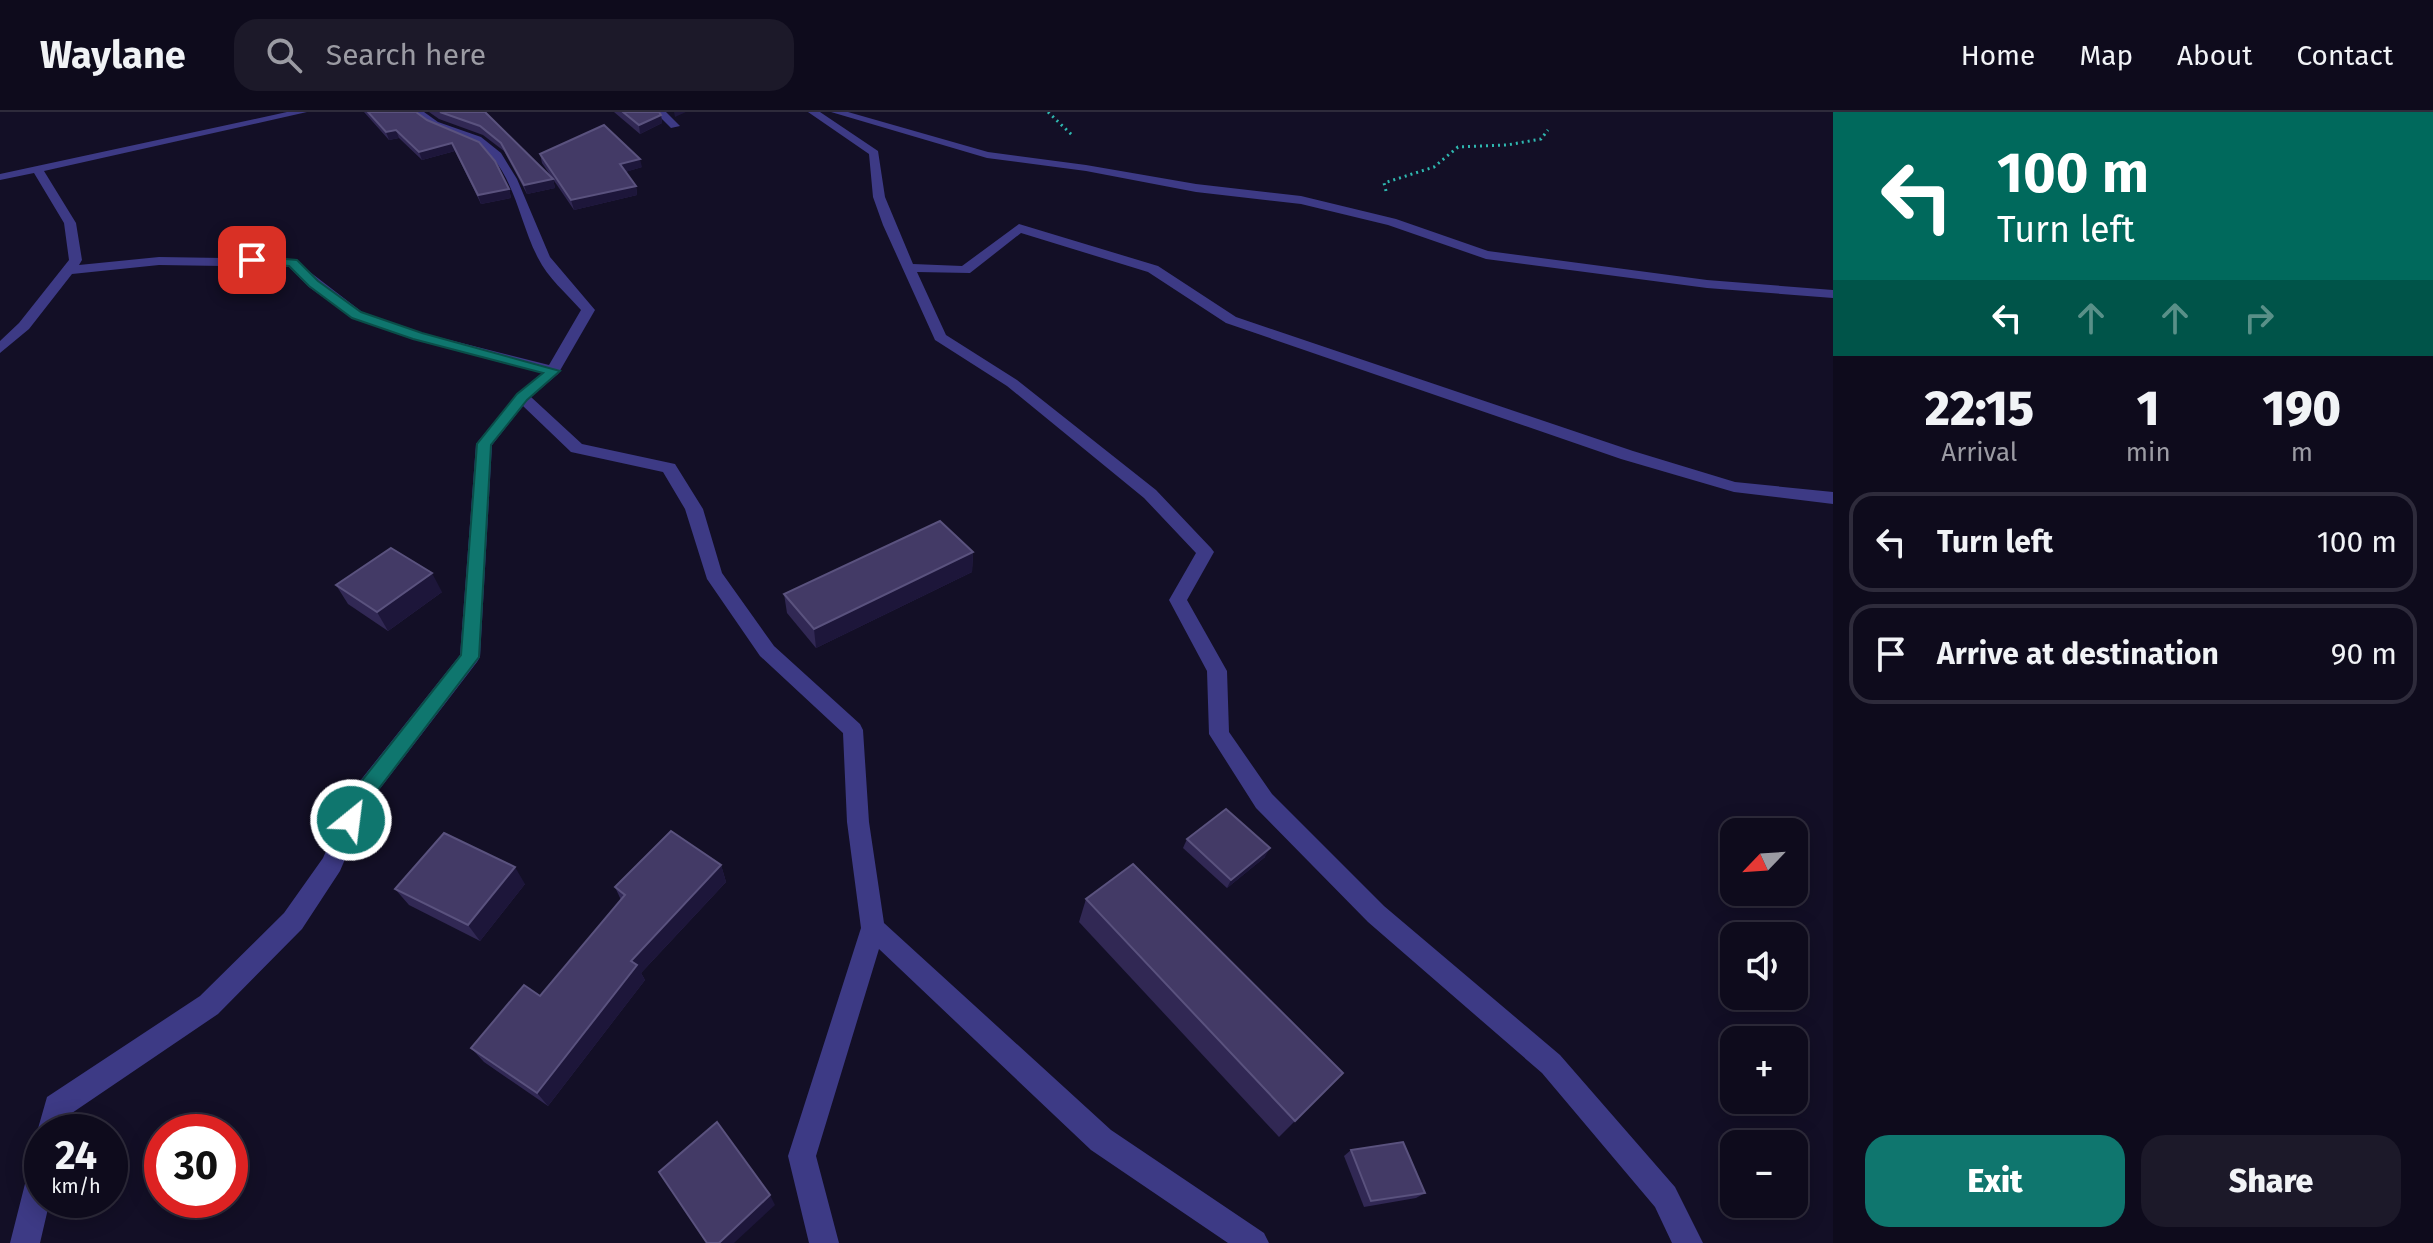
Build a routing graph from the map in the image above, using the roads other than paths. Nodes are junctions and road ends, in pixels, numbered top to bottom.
1 (302, 112) edge
2 (418, 112) edge
3 (660, 112) edge
4 (813, 112) edge
5 (836, 112) edge
6 (675, 126) dead end
7 (37, 169) junction
8 (0, 177) edge
9 (909, 268) junction
10 (68, 270) junction
11 (1833, 294) edge
12 (0, 349) edge
13 (553, 371) junction
14 (522, 397) junction
15 (1833, 498) edge
16 (873, 928) junction
17 (55, 1114) edge
18 (31, 1218) edge
19 (25, 1243) edge
20 (824, 1243) edge
21 (1254, 1243) edge
22 (1688, 1243) edge

1 - 7 street
2 - 13 street
3 - 6 street
4 - 9 street
5 - 11 street
7 - 8 street
7 - 10 street
9 - 15 street
9 - 22 street
10 - 12 street
10 - 13 street
13 - 14 street
14 - 16 street
14 - 17 street
16 - 20 street
16 - 21 street
18 - 19 street

